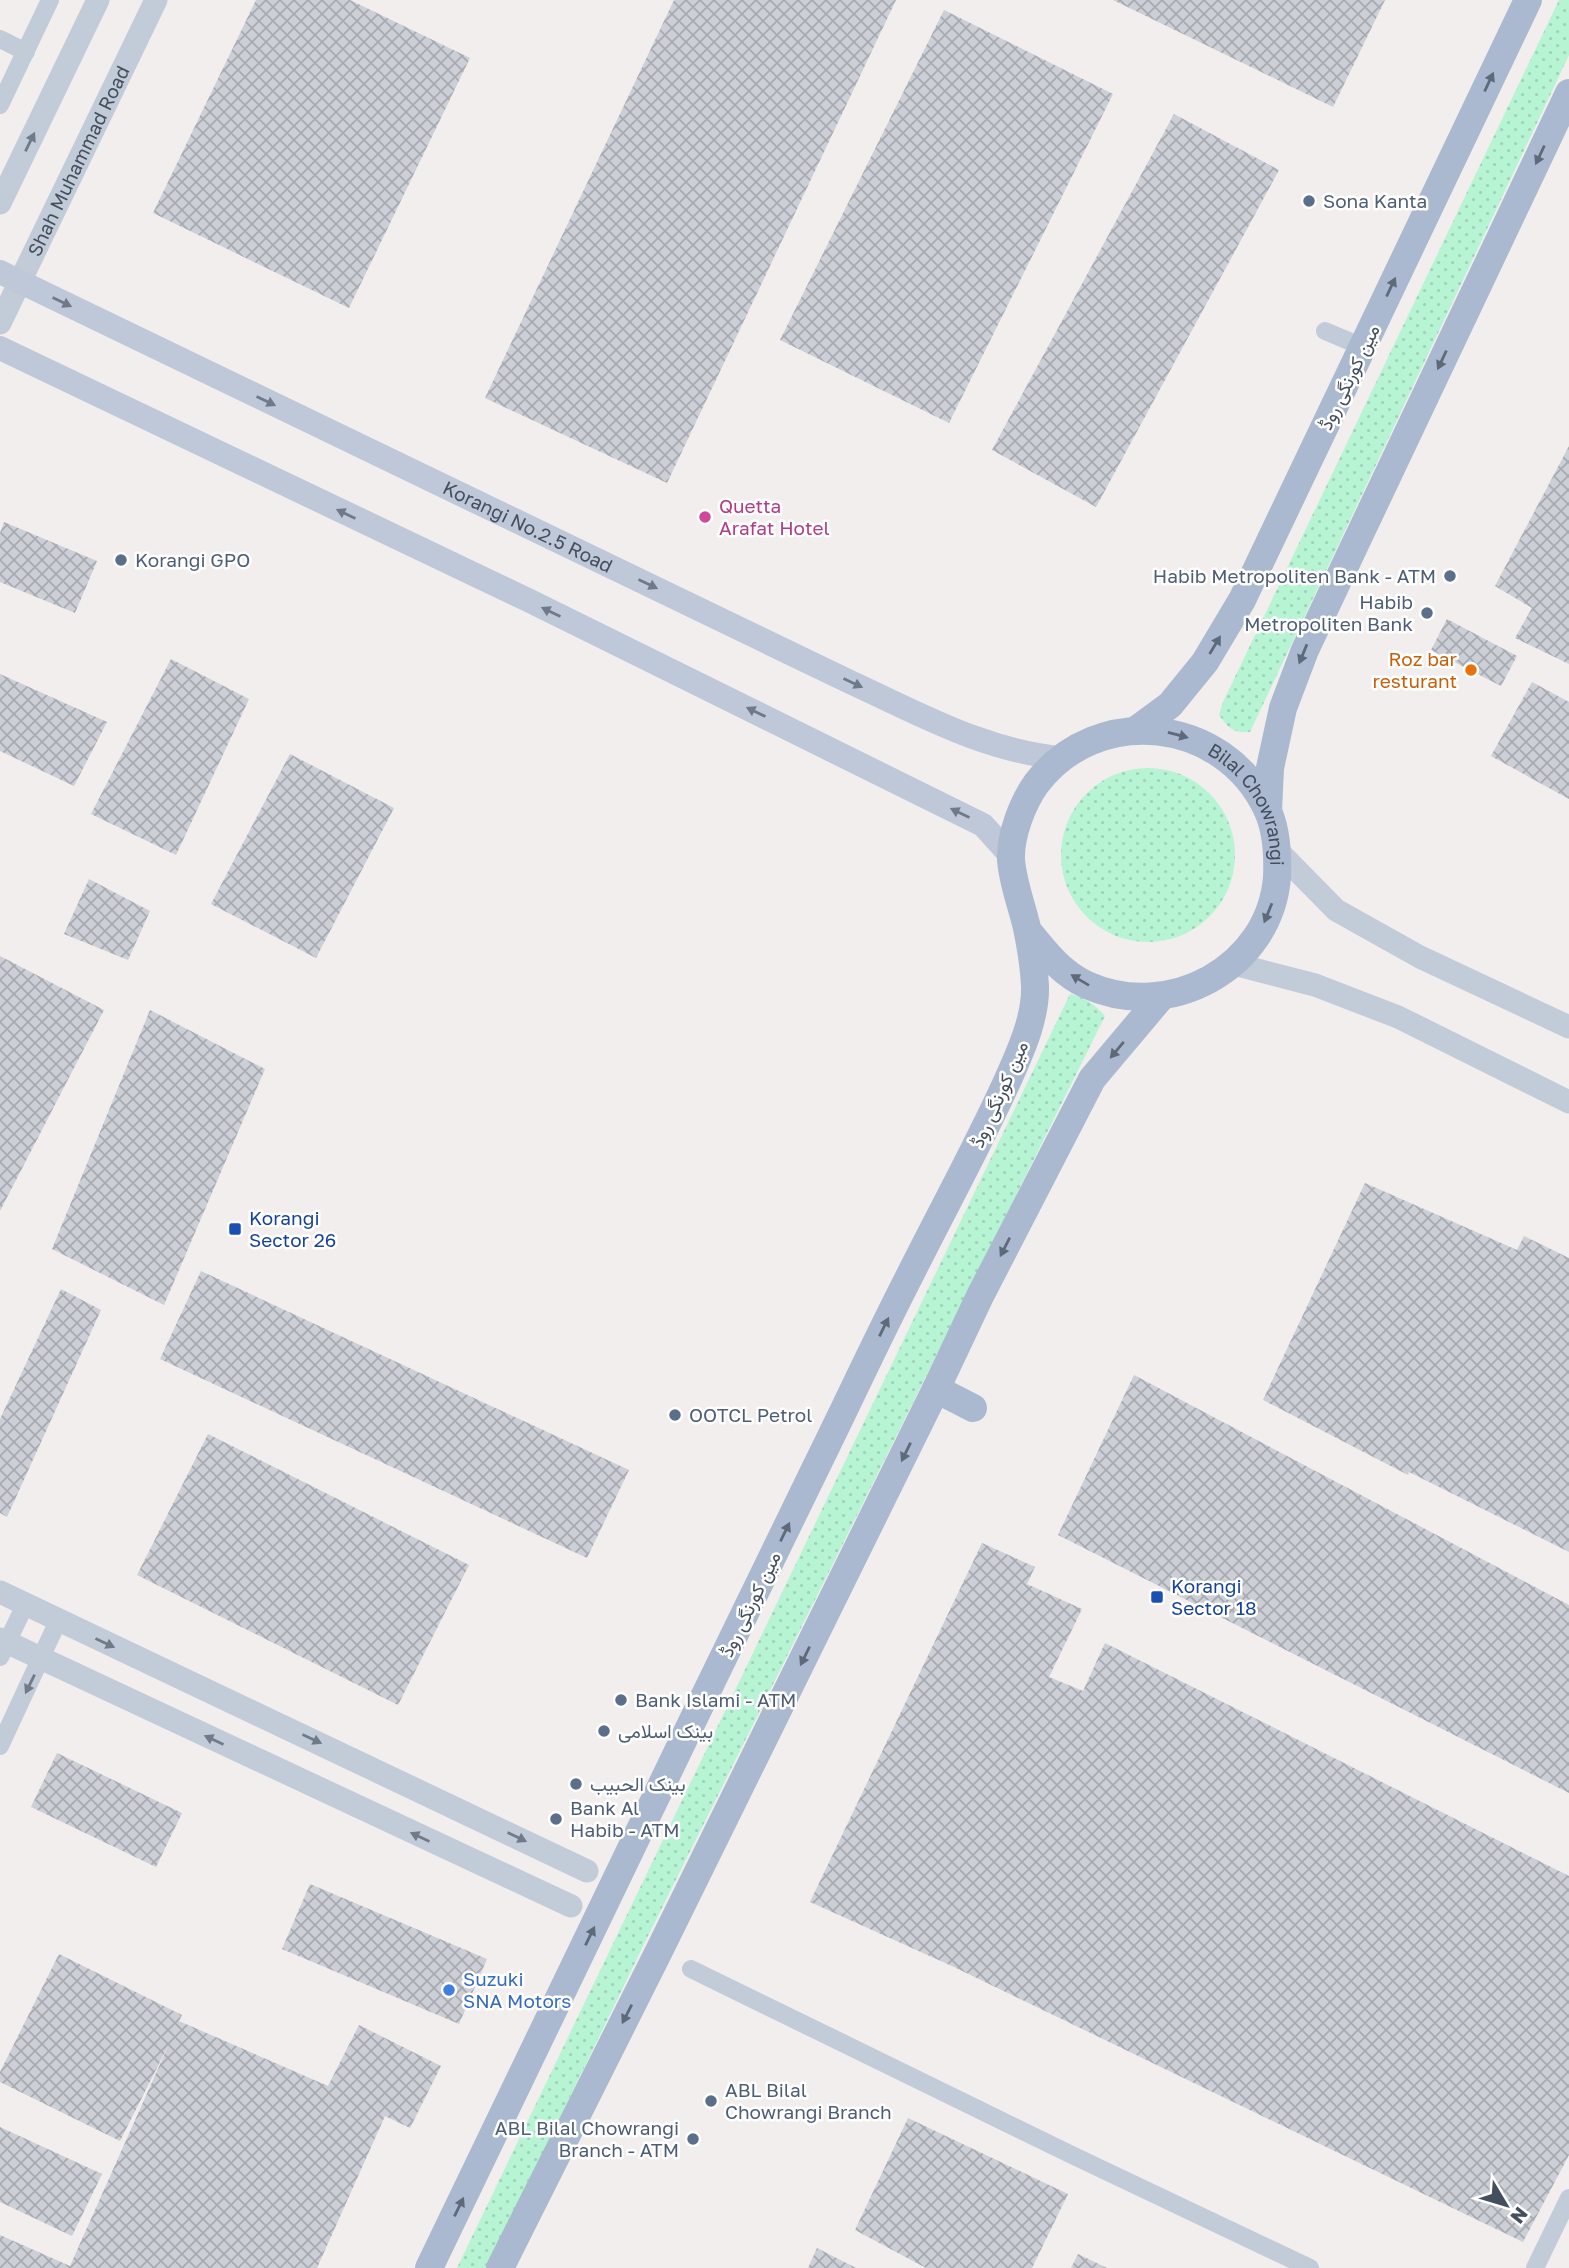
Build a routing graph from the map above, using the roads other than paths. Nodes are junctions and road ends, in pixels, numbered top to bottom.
1 (50, 0) edge
2 (98, 0) edge
3 (156, 0) edge
4 (1528, 0) edge
5 (0, 39) edge
6 (26, 52) junction
7 (1569, 93) edge
8 (0, 105) edge
9 (0, 203) edge
10 (10, 277) edge
11 (0, 323) edge
12 (1325, 331) dead end
13 (1363, 347) junction
14 (0, 348) edge
15 (1136, 730) junction
16 (1062, 758) junction
17 (1268, 811) junction
18 (1278, 851) junction
19 (1011, 856) junction
20 (1028, 931) junction
21 (1234, 964) junction
22 (1160, 997) junction
23 (1569, 1027) edge
24 (1569, 1102) edge
25 (936, 1390) junction
26 (973, 1408) dead end
27 (0, 1592) edge
28 (25, 1605) junction
29 (58, 1621) junction
30 (2, 1646) edge
31 (41, 1659) junction
32 (0, 1745) edge
33 (587, 1871) dead end
34 (571, 1906) dead end
35 (691, 1969) dead end
36 (1569, 2198) edge
37 (1564, 2220) edge
38 (429, 2268) edge
39 (499, 2268) edge
40 (1310, 2268) edge
41 (1535, 2268) edge

1 - 6 street
9 -> 2 street
3 - 10 street, Shah Muhammad Road
13 -> 4 main road, مین کورنگی روڈ
5 - 6 street
6 - 8 street
7 -> 17 main road
10 - 11 street, Shah Muhammad Road
10 -> 16 main road, Korangi No.2.5 Road
12 - 13 street
15 -> 13 main road, مین کورنگی روڈ
19 -> 14 main road
15 - 16 main road, Bilal Chowrangi
15 -> 17 main road, Bilal Chowrangi
16 - 19 main road, Bilal Chowrangi
17 - 18 main road, Bilal Chowrangi
18 -> 21 main road, Bilal Chowrangi
18 - 23 street
19 - 20 main road, Bilal Chowrangi
22 -> 20 main road, Bilal Chowrangi
38 -> 20 main road, مین کورنگی روڈ
21 - 22 main road, Bilal Chowrangi
21 - 24 street
22 -> 25 main road
25 - 26 main road
25 -> 39 main road
27 - 28 street
28 - 29 street
28 - 30 street
29 - 31 street
29 -> 33 street
30 - 31 street
31 -> 32 street
34 -> 31 street
35 - 40 street
36 - 37 street
37 - 41 street

